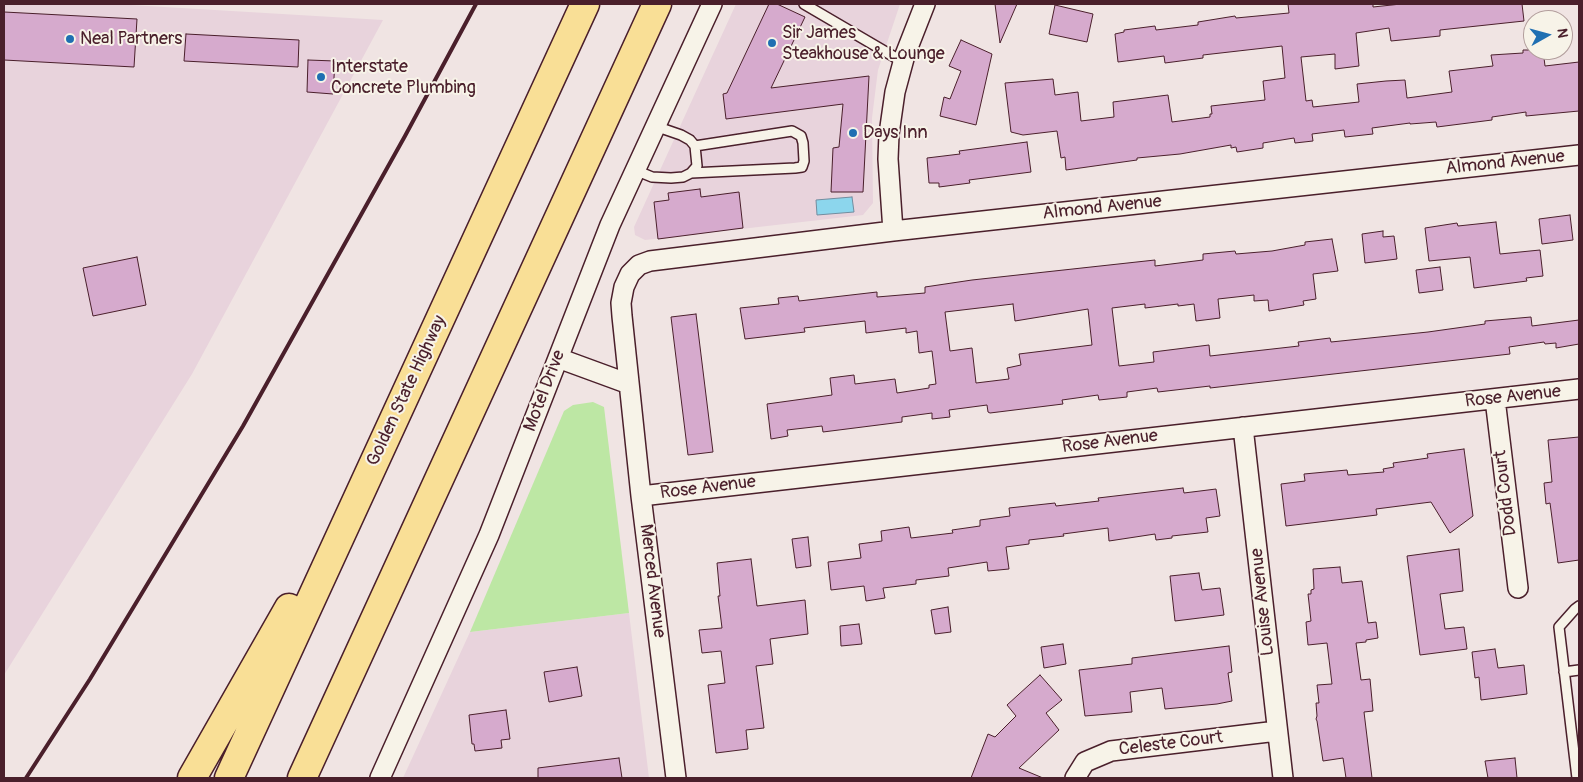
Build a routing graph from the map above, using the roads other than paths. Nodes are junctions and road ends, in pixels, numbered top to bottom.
1 (585, 4) edge
2 (657, 4) edge
3 (712, 4) edge
4 (804, 4) edge
5 (925, 4) edge
6 (903, 62) junction
7 (655, 126) junction
8 (695, 146) junction
9 (1579, 155) edge
10 (635, 170) junction
11 (692, 173) junction
12 (893, 232) junction
13 (630, 274) joint
14 (558, 358) junction
15 (629, 384) junction
16 (1579, 389) edge
17 (1495, 399) junction
18 (1244, 427) junction
19 (379, 451) junction
20 (641, 496) junction
21 (1518, 588) dead end
22 (1579, 606) edge
23 (1579, 670) edge
24 (1564, 672) junction
25 (1278, 731) junction
26 (192, 778) edge
27 (229, 778) edge
28 (302, 778) edge
29 (380, 778) edge
30 (676, 778) edge
31 (1076, 778) edge
32 (1282, 778) edge
33 (1577, 778) edge

1 - 19 highway, Golden State Highway
2 - 28 highway
3 - 7 street, Motel Drive
4 - 6 lane
5 - 6 street
6 - 12 street
7 - 8 lane
7 - 10 street, Motel Drive
8 - 11 lane
8 - 11 lane
9 - 12 street, Almond Avenue
10 - 11 lane
10 - 14 street, Motel Drive
12 - 13 street, Almond Avenue
13 - 15 street, Merced Avenue
14 - 15 street
14 - 29 street, Motel Drive
15 - 20 street, Merced Avenue
16 - 17 street, Rose Avenue
17 - 18 street, Rose Avenue
17 - 21 street, Dodd Court
18 - 20 street, Rose Avenue
18 - 25 street, Louise Avenue
19 - 26 highway
19 - 27 highway, Golden State Highway
20 - 30 street, Merced Avenue
22 - 24 lane
23 - 24 lane
24 - 33 lane
25 - 31 street, Celeste Court
25 - 32 street, Louise Avenue

